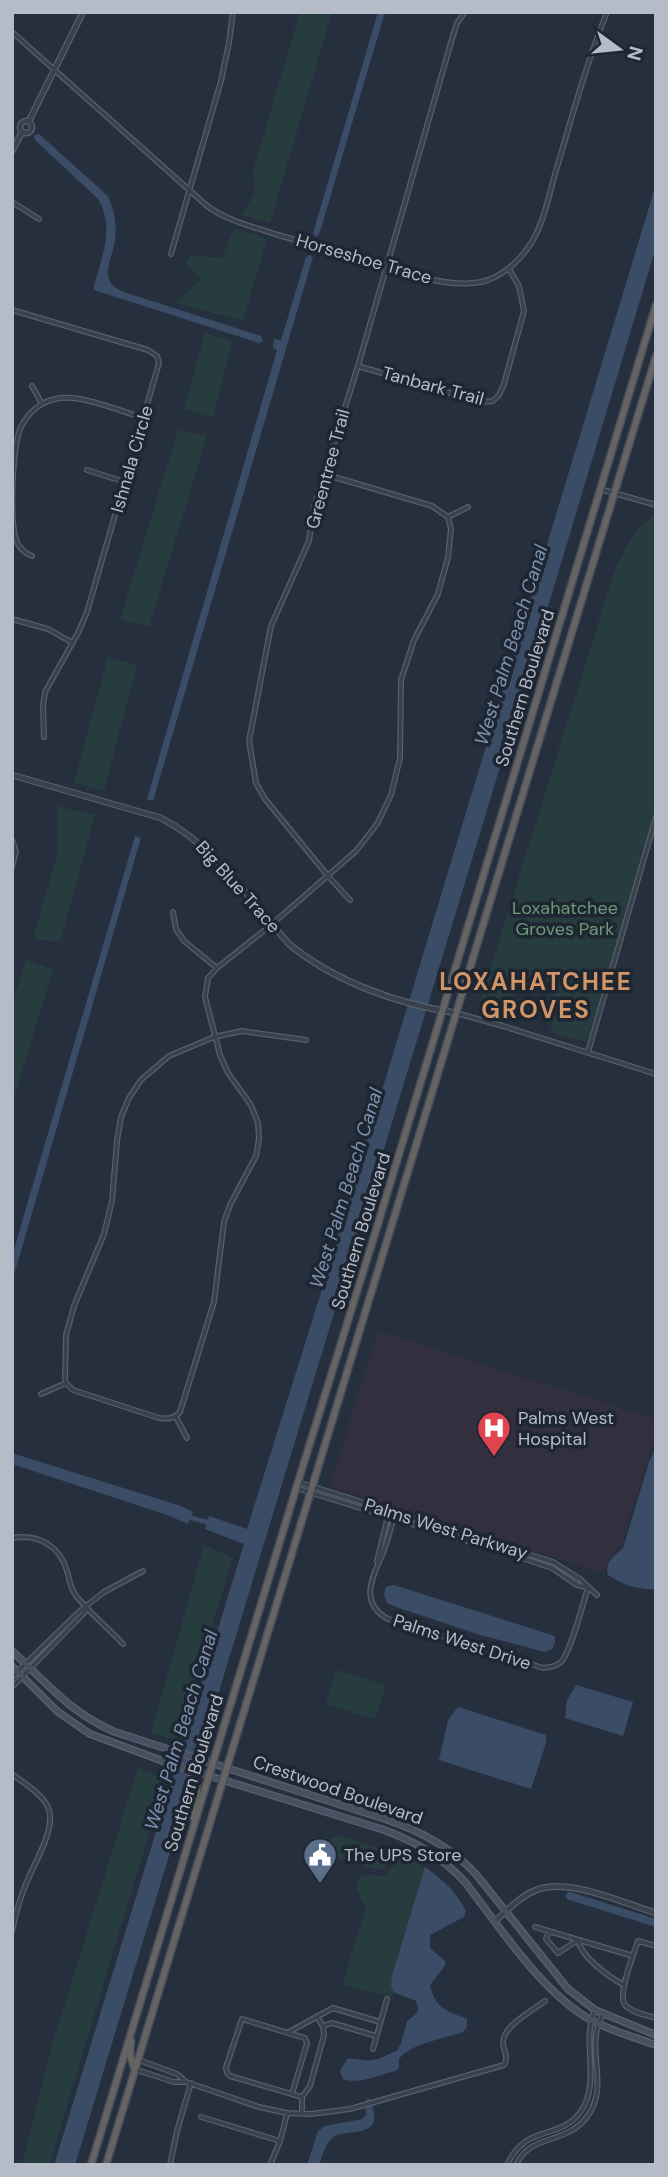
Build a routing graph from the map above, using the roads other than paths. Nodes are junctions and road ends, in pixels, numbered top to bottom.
1 (83, 12) edge
2 (233, 12) edge
3 (465, 12) edge
4 (607, 12) edge
5 (12, 32) edge
6 (54, 70) junction
7 (29, 121) junction
8 (22, 132) junction
9 (12, 151) edge
10 (190, 190) junction
11 (12, 202) edge
12 (39, 219) dead end
13 (171, 254) dead end
14 (386, 266) junction
15 (509, 269) junction
16 (656, 305) edge
17 (12, 310) edge
18 (656, 356) edge
19 (358, 366) junction
20 (32, 386) dead end
21 (42, 404) junction
22 (144, 418) junction
23 (15, 437) edge
24 (87, 470) dead end
25 (324, 474) junction
26 (125, 482) junction
27 (600, 489) junction
28 (614, 493) junction
29 (656, 505) edge
30 (468, 507) dead end
31 (448, 517) junction
32 (32, 556) dead end
33 (12, 619) edge
34 (73, 643) junction
35 (44, 737) dead end
36 (12, 775) edge
37 (656, 817) edge
38 (12, 840) edge
39 (12, 867) edge
40 (328, 876) junction
41 (350, 900) dead end
42 (173, 912) dead end
43 (271, 925) junction
44 (217, 968) junction
45 (442, 1011) junction
46 (456, 1013) junction
47 (214, 1037) junction
48 (306, 1040) dead end
49 (588, 1052) junction
50 (656, 1074) edge
51 (66, 1383) junction
52 (41, 1394) dead end
53 (176, 1417) junction
54 (187, 1438) dead end
55 (297, 1485) junction
56 (310, 1489) junction
57 (388, 1516) junction
58 (394, 1518) junction
59 (12, 1538) edge
60 (377, 1563) junction
61 (143, 1571) dead end
62 (588, 1588) junction
63 (597, 1595) dead end
64 (87, 1607) junction
65 (123, 1644) dead end
66 (12, 1651) edge
67 (12, 1666) edge
68 (28, 1666) junction
69 (20, 1674) junction
70 (12, 1677) edge
71 (12, 1687) edge
72 (212, 1762) junction
73 (225, 1766) junction
74 (187, 1768) junction
75 (12, 1774) edge
76 (209, 1775) junction
77 (222, 1779) junction
78 (195, 1820) junction
79 (506, 1912) junction
80 (656, 1913) edge
81 (495, 1921) junction
82 (535, 1927) dead end
83 (12, 1931) edge
84 (549, 1931) junction
85 (579, 1940) junction
86 (656, 1946) edge
87 (633, 1956) junction
88 (625, 1985) junction
89 (387, 1999) dead end
90 (545, 2001) dead end
91 (595, 2011) junction
92 (603, 2014) junction
93 (317, 2016) junction
94 (656, 2018) edge
95 (591, 2020) junction
96 (380, 2022) junction
97 (599, 2024) junction
98 (323, 2026) junction
99 (131, 2032) junction
100 (289, 2032) junction
101 (656, 2035) edge
102 (376, 2036) junction
103 (656, 2045) edge
104 (373, 2049) dead end
105 (137, 2060) junction
106 (134, 2069) junction
107 (189, 2082) junction
108 (292, 2094) junction
109 (302, 2097) junction
110 (287, 2113) junction
111 (302, 2114) junction
112 (201, 2117) dead end
113 (280, 2141) junction
114 (91, 2165) edge
115 (106, 2165) edge
116 (170, 2165) edge
117 (270, 2165) edge
118 (507, 2165) edge
119 (516, 2165) edge

1 - 6 street
2 - 10 street
3 - 14 street, Greentree Trail
4 - 15 street, Horseshoe Trace
5 - 6 street, Horseshoe Trace
6 - 7 street
6 - 10 street, Horseshoe Trace
7 - 8 street
7 - 8 street
8 - 9 street
10 - 13 street
10 - 14 street, Horseshoe Trace
11 - 12 street
14 - 15 street, Horseshoe Trace
14 - 19 street, Greentree Trail
15 - 19 street, Tanbark Trail
16 - 27 highway, Southern Boulevard
17 - 22 street, Ishnala Circle
18 - 28 highway, Southern Boulevard
19 - 25 street, Greentree Trail
20 - 21 street
21 - 22 street
21 - 23 street
22 - 26 street, Ishnala Circle
23 - 32 street
24 - 26 street
25 - 31 street
25 - 40 street, Greentree Trail
26 - 34 street, Ishnala Circle
27 - 28 street
27 - 45 highway, Southern Boulevard
28 - 29 street
28 - 46 highway, Southern Boulevard
30 - 31 street
31 - 40 street
33 - 34 street
34 - 35 street, Ishnala Circle
36 - 43 street, Big Blue Trace
37 - 49 street
38 - 39 street
40 - 41 street, Greentree Trail
40 - 43 street
42 - 44 street
43 - 44 street
43 - 45 street, Big Blue Trace
44 - 47 street
45 - 46 street, Big Blue Trace
45 - 55 highway, Southern Boulevard
46 - 49 street
46 - 56 highway, Southern Boulevard
47 - 48 street
47 - 51 street
47 - 53 street
49 - 50 street
51 - 52 street
51 - 53 street
53 - 54 street
55 - 56 street, Palms West Parkway
55 - 72 highway, Southern Boulevard
56 - 57 street, Palms West Parkway
56 - 62 street, Palms West Parkway
56 - 73 highway, Southern Boulevard
57 - 58 street, Palms West Parkway
57 - 60 street, Palms West Drive
58 - 60 street, Palms West Drive
58 - 62 street, Palms West Parkway
59 - 64 street
60 - 62 street, Palms West Drive
61 - 64 street
62 - 63 street, Palms West Parkway
64 - 65 street
64 - 68 street
66 - 68 main road, Crestwood Boulevard
67 - 69 main road, Crestwood Boulevard
68 - 69 street
68 - 72 main road, Crestwood Boulevard
69 - 70 street
69 - 71 street
69 - 74 main road, Crestwood Boulevard
72 - 73 main road, Crestwood Boulevard
72 - 76 highway, Southern Boulevard
73 - 77 highway, Southern Boulevard
73 - 79 main road, Crestwood Boulevard
74 - 76 main road, Crestwood Boulevard
74 - 78 highway
75 - 83 street
76 - 77 main road, Crestwood Boulevard
76 - 78 highway, Southern Boulevard
77 - 81 main road, Crestwood Boulevard
77 - 105 highway, Southern Boulevard
78 - 99 highway, Southern Boulevard
79 - 80 street
79 - 81 street
79 - 91 main road, Crestwood Boulevard
81 - 95 main road, Crestwood Boulevard
82 - 84 street
84 - 85 street
84 - 85 street
85 - 87 street
85 - 88 street
86 - 87 street
87 - 88 street
88 - 94 street
89 - 96 street
90 - 111 street
91 - 92 main road, Crestwood Boulevard
91 - 95 street
92 - 97 street
92 - 101 main road, Crestwood Boulevard
93 - 96 street
93 - 98 street
93 - 100 street
95 - 97 main road, Crestwood Boulevard
95 - 118 street
96 - 102 street
97 - 103 main road, Crestwood Boulevard
97 - 119 street
98 - 102 street
98 - 109 street
99 - 106 highway
99 - 114 highway, Southern Boulevard
100 - 108 street
100 - 108 street
102 - 104 street
105 - 106 highway, Southern Boulevard
105 - 107 street
106 - 107 street
106 - 115 highway, Southern Boulevard
107 - 110 street
107 - 116 street
108 - 109 street
109 - 111 street
110 - 111 street
110 - 113 street
112 - 113 street
113 - 117 street

